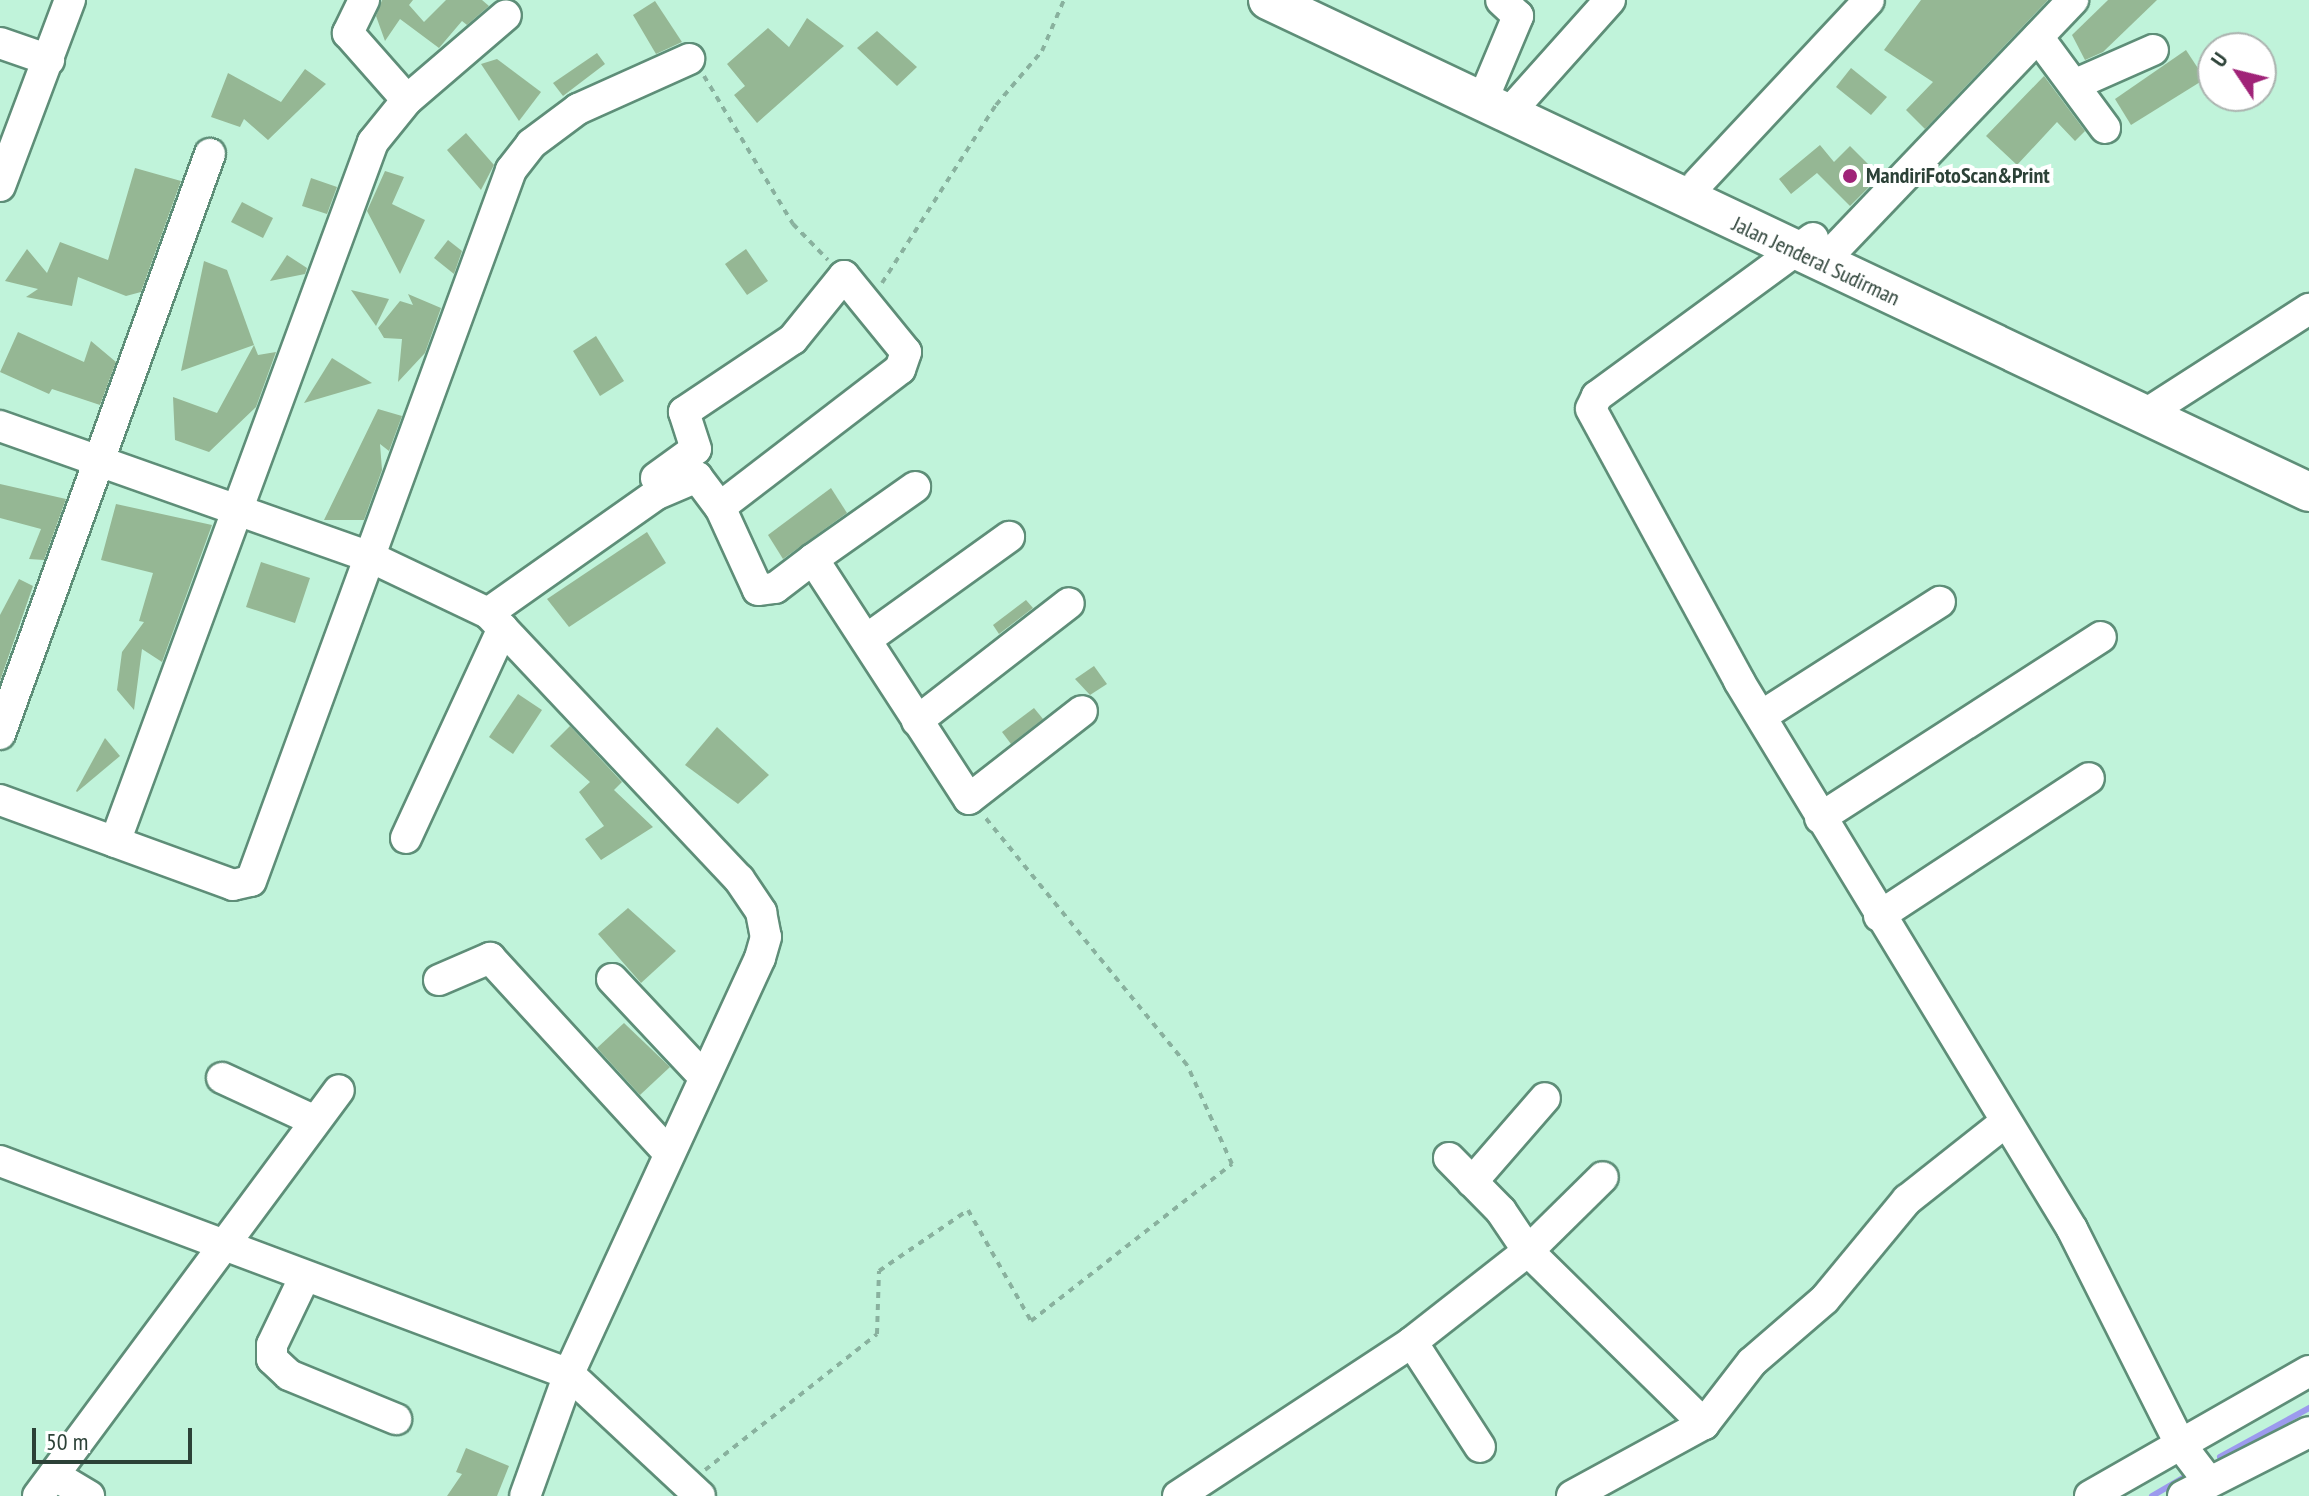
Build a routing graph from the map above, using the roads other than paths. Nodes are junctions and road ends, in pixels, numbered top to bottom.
1 (70, 0) edge
2 (364, 0) edge
3 (1268, 0) edge
4 (1501, 0) edge
5 (1869, 0) edge
6 (2073, 0) edge
7 (1594, 5) edge
8 (1316, 14) edge
9 (506, 15) dead end
10 (2038, 37) junction
11 (0, 43) edge
12 (2153, 50) dead end
13 (689, 59) road end
14 (49, 60) junction
15 (2076, 84) junction
16 (1505, 99) junction
17 (407, 100) junction
18 (2105, 128) dead end
19 (210, 154) dead end
20 (1698, 183) junction
21 (0, 186) edge
22 (1817, 246) junction
23 (2309, 309) edge
24 (2158, 406) junction
25 (0, 426) edge
26 (100, 459) junction
27 (2309, 468) edge
28 (915, 487) dead end
29 (2309, 492) edge
30 (655, 495) junction
31 (234, 506) junction
32 (720, 507) junction
33 (1009, 537) dead end
34 (370, 557) junction
35 (813, 559) junction
36 (1940, 602) dead end
37 (1069, 603) dead end
38 (495, 620) junction
39 (2101, 637) dead end
40 (867, 639) junction
41 (1082, 711) dead end
42 (1763, 715) junction
43 (917, 721) junction
44 (0, 734) edge
45 (2089, 778) dead end
46 (0, 800) edge
47 (1820, 818) junction
48 (406, 838) dead end
49 (115, 842) junction
50 (1879, 916) junction
51 (612, 979) dead end
52 (439, 980) dead end
53 (703, 1076) junction
54 (222, 1078) dead end
55 (339, 1090) dead end
56 (1545, 1098) dead end
57 (313, 1120) junction
58 (2003, 1124) junction
59 (667, 1151) junction
60 (1449, 1158) dead end
61 (0, 1161) edge
62 (1603, 1177) dead end
63 (1472, 1182) junction
64 (223, 1244) junction
65 (1528, 1251) junction
66 (305, 1276) junction
67 (1412, 1342) junction
68 (2309, 1371) edge
69 (569, 1374) junction
70 (396, 1419) dead end
71 (1704, 1424) junction
72 (2309, 1432) edge
73 (1480, 1447) dead end
74 (2195, 1472) edge
75 (46, 1486) edge
76 (695, 1489) edge
77 (89, 1496) edge
78 (525, 1496) edge
79 (1178, 1496) edge
80 (1572, 1496) edge
81 (2090, 1496) edge

1 - 14 street
2 - 17 street
3 - 8 main road
4 - 16 street
5 - 20 street
6 - 10 street
7 - 16 street
8 - 16 main road
9 - 17 street
10 - 15 street
10 - 22 street
11 - 14 street
12 - 15 street
13 - 34 street
14 - 21 street
15 - 18 street
16 - 20 main road
16 - 22 main road, Jalan Jenderal Sudirman
17 - 31 street
19 - 26 street
20 - 22 main road
22 - 24 main road
22 - 42 street
23 - 24 street
24 - 27 main road
24 - 29 main road
25 - 26 street
26 - 31 street
26 - 44 street
28 - 35 street
30 - 32 street
30 - 32 street
30 - 38 street
31 - 34 street
31 - 49 street
32 - 35 street
33 - 40 street
34 - 38 street
34 - 49 street
35 - 40 street
36 - 42 street
37 - 43 street
38 - 48 street
38 - 53 street
39 - 47 street
40 - 43 street
41 - 43 street
42 - 47 street
45 - 50 street
46 - 49 street
47 - 50 street
50 - 58 street
51 - 53 street
52 - 59 street
53 - 59 street
54 - 57 street
55 - 57 street
56 - 63 street
57 - 64 street
58 - 71 street
58 - 74 street
59 - 69 street
60 - 63 street
61 - 64 street
62 - 65 street
63 - 65 street
64 - 66 street
64 - 75 street
65 - 67 street
65 - 71 street
66 - 69 street
66 - 70 street
67 - 73 street
67 - 79 street
68 - 74 street
69 - 76 street
69 - 78 street
71 - 80 street
72 - 74 street
74 - 81 street
75 - 77 street

